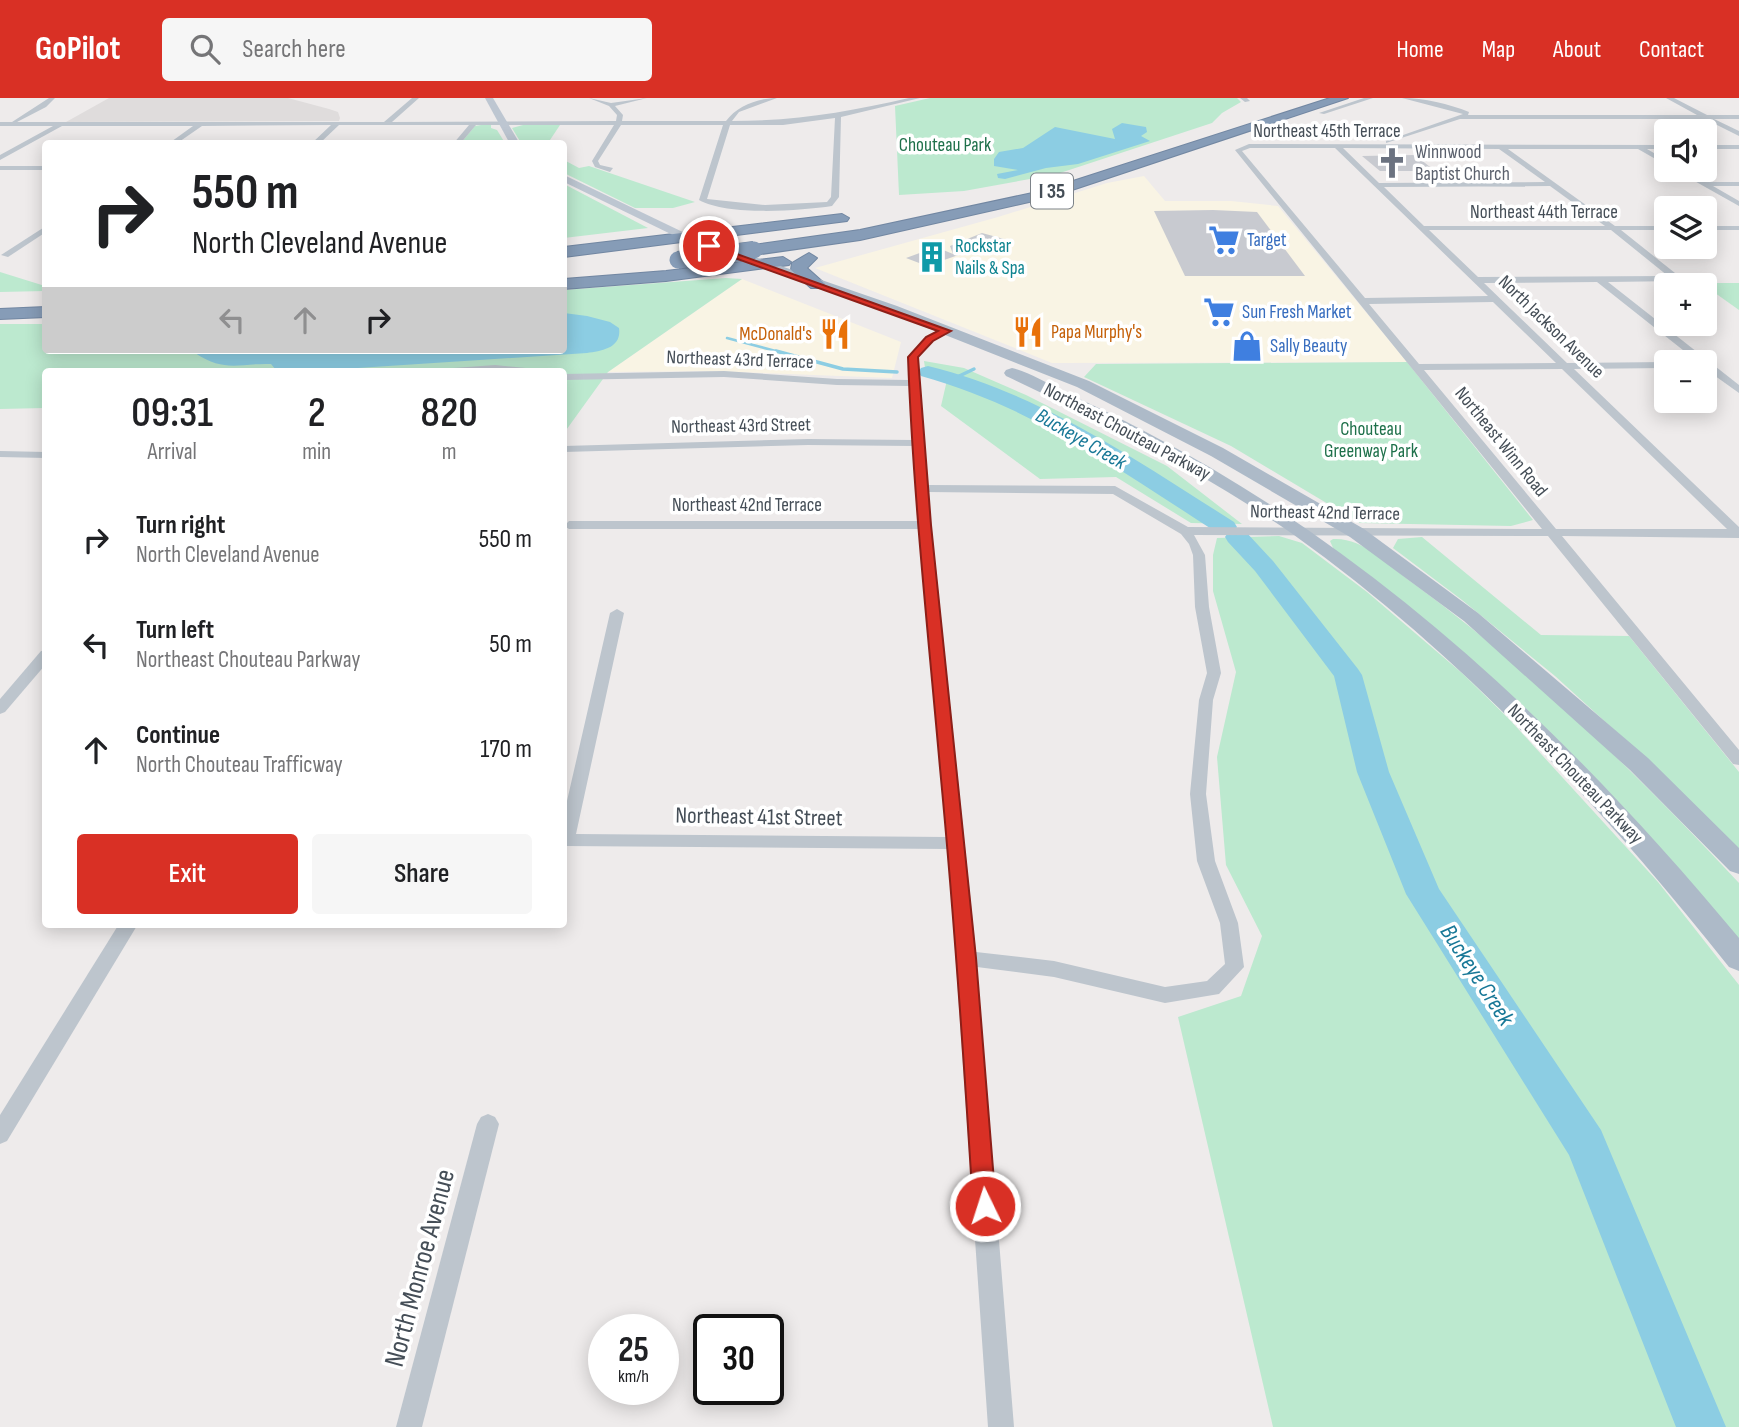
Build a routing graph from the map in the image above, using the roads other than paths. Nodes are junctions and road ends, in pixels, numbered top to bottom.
1 (52, 98) edge
2 (416, 98) edge
3 (489, 98) edge
4 (592, 98) edge
5 (644, 98) edge
6 (774, 98) edge
7 (910, 98) edge
8 (1315, 98) edge
9 (1342, 98) edge
10 (1370, 98) edge
11 (1405, 98) edge
12 (1669, 98) edge
13 (611, 105) junction
14 (1322, 113) dead end
15 (838, 116) junction
16 (1459, 117) junction
17 (1739, 117) edge
18 (1707, 118) junction
19 (386, 123) junction
20 (619, 123) junction
21 (0, 124) edge
22 (9, 124) junction
23 (61, 124) junction
24 (200, 124) junction
25 (338, 124) junction
26 (474, 124) junction
27 (502, 124) junction
28 (727, 124) junction
29 (1739, 134) edge
30 (177, 140) edge
31 (319, 140) edge
32 (460, 140) edge
33 (512, 140) edge
34 (1337, 146) junction
35 (1376, 147) junction
36 (1501, 147) junction
37 (1639, 147) junction
38 (1654, 147) edge
39 (1717, 147) edge
40 (1739, 147) edge
41 (1241, 148) joint
42 (1654, 156) edge
43 (0, 159) edge
44 (0, 168) edge
45 (42, 168) edge
46 (610, 170) dead end
47 (567, 179) edge
48 (1700, 182) edge
49 (1552, 184) junction
50 (1704, 184) junction
51 (1739, 184) edge
52 (1378, 186) junction
53 (1026, 189) junction
54 (1046, 194) junction
55 (1739, 204) edge
56 (892, 212) dead end
57 (853, 216) dead end
58 (666, 228) junction
59 (1422, 228) junction
60 (1613, 228) junction
61 (1654, 228) edge
62 (1717, 228) edge
63 (1739, 228) edge
64 (42, 231) edge
65 (722, 231) junction
66 (685, 237) junction
67 (637, 243) junction
68 (567, 252) edge
69 (5, 255) dead end
70 (677, 256) junction
71 (755, 258) junction
72 (809, 258) junction
73 (567, 263) edge
74 (567, 271) edge
75 (1599, 279) junction
76 (1477, 280) junction
77 (567, 284) edge
78 (817, 284) junction
79 (1494, 299) junction
80 (1363, 301) junction
81 (42, 302) edge
82 (0, 304) edge
83 (42, 312) edge
84 (0, 314) edge
85 (938, 335) junction
86 (1688, 350) edge
87 (1654, 365) edge
88 (1566, 366) junction
89 (1418, 367) junction
90 (1010, 372) junction
91 (1717, 373) edge
92 (1062, 376) junction
93 (567, 377) edge
94 (914, 383) junction
95 (1739, 390) edge
96 (919, 443) junction
97 (567, 449) edge
98 (0, 454) edge
99 (42, 455) edge
100 (922, 488) junction
101 (569, 525) dead end
102 (925, 525) junction
103 (1185, 531) junction
104 (1300, 531) junction
105 (1357, 533) junction
106 (1552, 533) junction
107 (1739, 533) edge
108 (617, 613) dead end
109 (42, 659) edge
110 (0, 709) edge
111 (1739, 760) edge
112 (567, 831) edge
113 (567, 840) edge
114 (954, 843) junction
115 (1739, 864) edge
116 (127, 928) edge
117 (967, 958) junction
118 (1739, 959) edge
119 (488, 1124) dead end
120 (0, 1134) edge
121 (409, 1427) edge
122 (1001, 1427) edge

1 - 22 street
2 - 19 street
3 - 27 main road
4 - 13 street
5 - 13 street
6 - 28 street
7 - 15 street
8 - 53 highway, I 35
9 - 54 highway, I 35
10 - 14 street
11 - 16 street
12 - 18 street
13 - 20 street
15 - 28 street
15 - 28 street
16 - 18 street
16 - 35 street
17 - 18 street
18 - 29 street
19 - 25 street
19 - 26 street
20 - 27 street
20 - 28 street
20 - 46 street
21 - 22 street
22 - 23 street
23 - 24 street
23 - 43 street
24 - 25 street
24 - 30 street
25 - 31 street
26 - 27 street
26 - 32 street
27 - 33 main road
34 - 35 street, Northeast 45th Terrace
34 - 41 street, Northeast 45th Terrace
34 - 52 street, North Jackson Avenue
35 - 36 street, Northeast 45th Terrace
36 - 37 street, Northeast 45th Terrace
36 - 49 street
37 - 38 street, Northeast 45th Terrace
37 - 42 street
39 - 40 street
41 - 80 street, Northeast Winn Road
44 - 45 street
47 - 58 main road
48 - 50 street
49 - 52 street
49 - 60 street
50 - 51 street
50 - 55 street
52 - 59 street, North Jackson Avenue
53 - 56 highway
53 - 71 highway, I 35
54 - 71 highway, I 35
54 - 72 highway
57 - 65 highway
58 - 65 highway
58 - 66 main road
58 - 67 highway
59 - 60 street, Northeast 44th Terrace
59 - 76 street, North Jackson Avenue
60 - 61 street, Northeast 44th Terrace
60 - 75 street
62 - 63 street
64 - 69 street
65 - 66 highway
66 - 67 highway
66 - 71 main road
67 - 68 highway
70 - 71 highway, I 35, bridge
70 - 73 highway, I 35
70 - 74 highway, I 35
71 - 72 highway
71 - 77 highway
71 - 78 main road, Northeast Chouteau Parkway
71 - 85 main road, Northeast Chouteau Parkway
72 - 78 highway
75 - 76 street
75 - 86 street
76 - 79 street, North Jackson Avenue
78 - 85 main road, Northeast Chouteau Parkway
79 - 80 street
79 - 88 street, North Jackson Avenue
80 - 89 street, Northeast Winn Road
81 - 82 highway
83 - 84 highway
85 - 90 main road, Northeast Chouteau Parkway
85 - 92 main road, Northeast Chouteau Parkway
85 - 94 street
87 - 88 street
88 - 89 street
88 - 107 street, North Jackson Avenue
89 - 106 street, Northeast Winn Road
90 - 92 main road
90 - 104 main road, Northeast Chouteau Parkway
91 - 95 street
92 - 105 main road, Northeast Chouteau Parkway
93 - 94 street, Northeast 43rd Terrace
94 - 96 street
96 - 97 street, Northeast 43rd Street
96 - 100 street
98 - 99 street
100 - 102 street
100 - 103 street
101 - 102 street, Northeast 42nd Terrace
102 - 114 street
103 - 104 street, Northeast 42nd Terrace
103 - 117 street
104 - 105 street, Northeast 42nd Terrace
104 - 118 main road, Northeast Chouteau Parkway
105 - 106 street, Northeast 42nd Terrace
105 - 115 main road, Northeast Chouteau Parkway
106 - 107 street, Northeast 42nd Terrace
106 - 111 street, Northeast Winn Road
108 - 112 street
109 - 110 street
113 - 114 street, Northeast 41st Street
114 - 117 street
116 - 120 street
117 - 122 street
119 - 121 street, North Monroe Avenue

